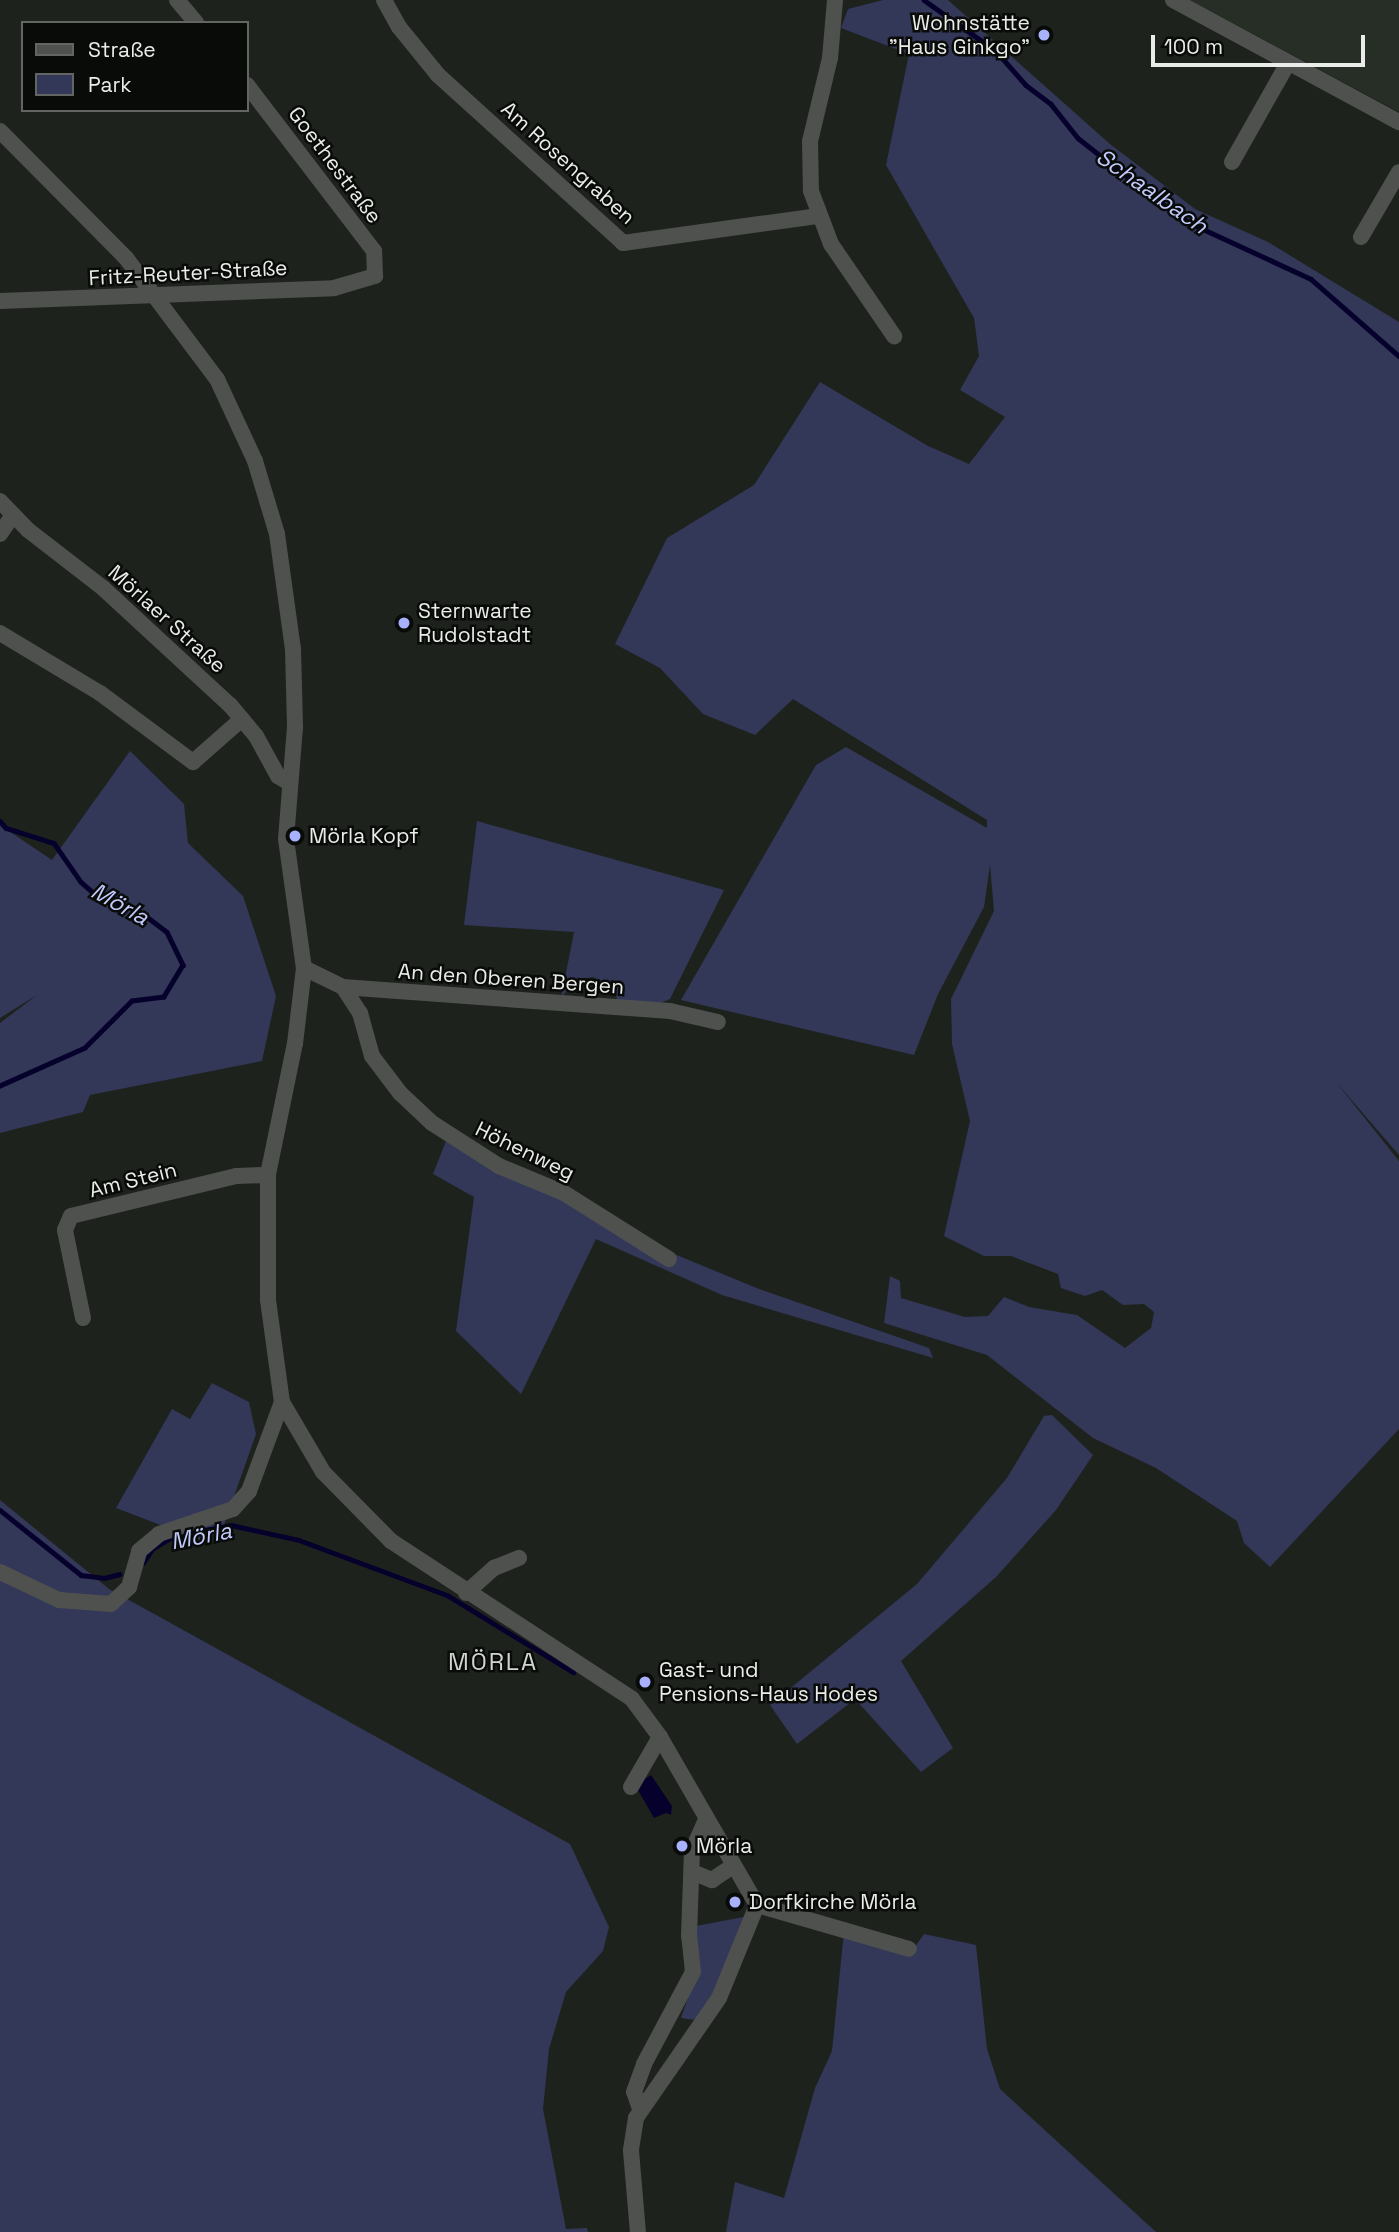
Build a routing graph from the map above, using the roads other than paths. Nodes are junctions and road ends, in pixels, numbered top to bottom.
1 (177, 0) edge
2 (384, 0) edge
3 (835, 0) edge
4 (1173, 0) edge
5 (194, 21) edge
6 (1288, 63) junction
7 (248, 86) edge
8 (1399, 122) edge
9 (0, 131) edge
10 (6, 146) edge
11 (1232, 162) dead end
12 (1399, 172) edge
13 (817, 216) junction
14 (1361, 237) dead end
15 (375, 276) joint
16 (159, 297) junction
17 (0, 301) edge
18 (894, 336) dead end
19 (0, 501) edge
20 (13, 515) junction
21 (0, 534) edge
22 (0, 633) edge
23 (242, 719) junction
24 (289, 783) junction
25 (304, 968) junction
26 (343, 987) junction
27 (718, 1022) dead end
28 (268, 1175) junction
29 (669, 1259) dead end
30 (83, 1318) dead end
31 (282, 1402) junction
32 (519, 1558) dead end
33 (0, 1572) edge
34 (466, 1593) junction
35 (660, 1737) junction
36 (631, 1787) dead end
37 (706, 1820) junction
38 (733, 1866) junction
39 (692, 1872) junction
40 (757, 1906) junction
41 (909, 1949) dead end
42 (667, 2021) junction
43 (697, 2032) junction
44 (640, 2109) junction
45 (638, 2232) edge

1 - 5 street
2 - 13 street, Am Rosengraben
3 - 13 street
4 - 6 street
6 - 8 street
6 - 11 street
7 - 15 street, Goethestraße
9 - 10 street
10 - 16 street
12 - 14 street
13 - 18 street
15 - 16 street, Fritz-Reuter-Straße
16 - 17 street, Fritz-Reuter-Straße
16 - 24 street
19 - 20 street, Mörlaer Straße
20 - 21 street
20 - 23 street, Mörlaer Straße
22 - 23 street
23 - 24 street, Mörlaer Straße
24 - 25 street
25 - 26 street, An den Oberen Bergen
25 - 28 street
26 - 27 street, An den Oberen Bergen
26 - 29 street, Höhenweg
28 - 30 street, Am Stein
28 - 31 street
31 - 33 street
31 - 34 street
32 - 34 street
34 - 35 street
35 - 36 street
35 - 37 street
37 - 38 street
37 - 39 street
38 - 39 street
38 - 40 street
39 - 42 street
40 - 41 street
40 - 43 street
42 - 43 street
42 - 44 street
43 - 44 street
44 - 45 street

